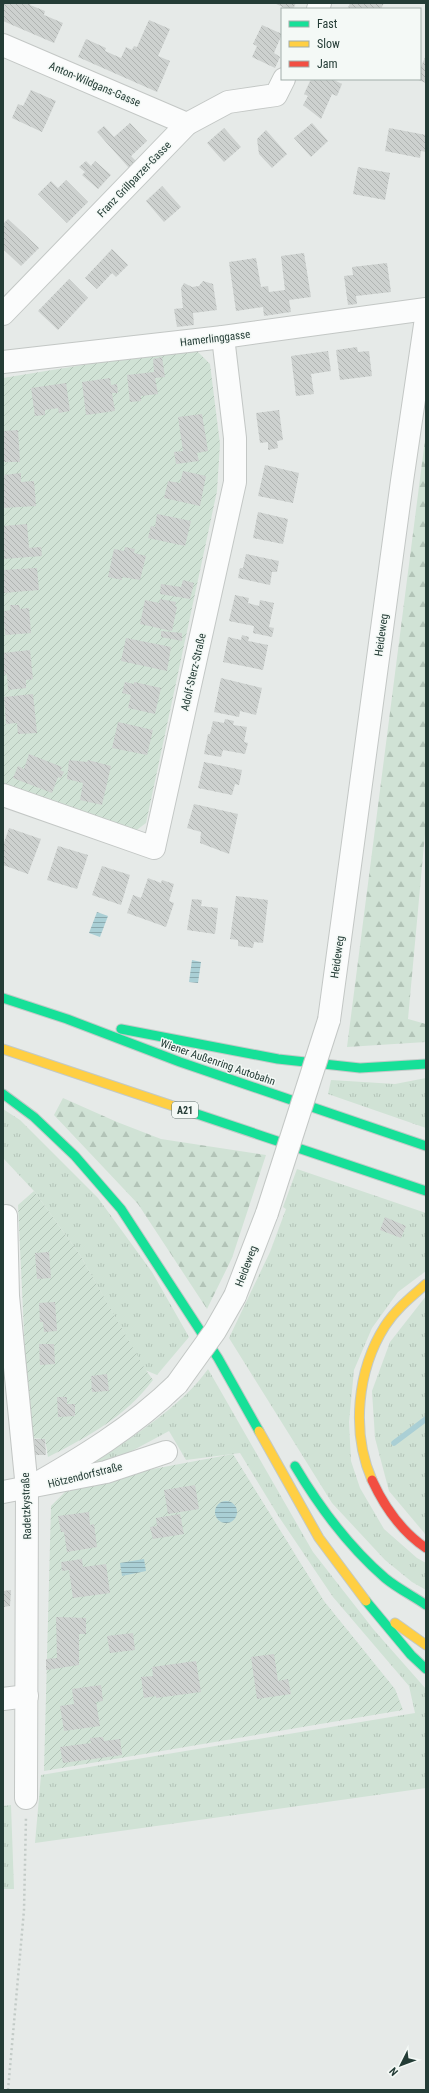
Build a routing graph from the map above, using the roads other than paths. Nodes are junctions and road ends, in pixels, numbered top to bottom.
1 (3, 45) edge
2 (284, 80) edge
3 (187, 124) junction
4 (426, 309) edge
5 (3, 314) edge
6 (426, 318) edge
7 (223, 337) junction
8 (3, 362) edge
9 (3, 796) edge
10 (3, 998) edge
11 (67, 1019) junction
12 (3, 1049) edge
13 (426, 1064) edge
14 (3, 1094) edge
15 (426, 1146) edge
16 (426, 1191) edge
17 (6, 1216) dead end
18 (426, 1284) edge
19 (6, 1296) edge
20 (218, 1358) junction
21 (267, 1425) dead end
22 (166, 1452) dead end
23 (289, 1456) dead end
24 (27, 1489) junction
25 (3, 1492) edge
26 (426, 1548) edge
27 (367, 1602) junction
28 (426, 1605) edge
29 (426, 1645) edge
30 (426, 1669) edge
31 (27, 1696) junction
32 (3, 1700) edge
33 (26, 1798) road end

1 - 3 street, Anton-Wildgans-Gasse
2 - 3 street, Franz Grillparzer-Gasse
3 - 5 street, Franz Grillparzer-Gasse
4 - 7 street, Hamerlinggasse
6 - 24 street, Heideweg, bridge
7 - 8 street, Hamerlinggasse
7 - 9 street, Adolf-Sterz-Straße
10 - 11 highway, Wiener Außenring Autobahn
11 - 13 highway
11 - 15 highway, Wiener Außenring Autobahn
12 - 16 highway, A21
14 - 20 highway
17 - 19 street, Radetzkystraße
18 - 26 highway
19 - 24 street, Radetzkystraße
20 - 21 highway
20 - 27 highway
22 - 24 street, Hötzendorfstraße
23 - 28 highway
24 - 25 street, Hötzendorfstraße
24 - 31 street, Radetzkystraße
27 - 29 highway
27 - 30 highway
31 - 32 street
31 - 33 street, Radetzkystraße

